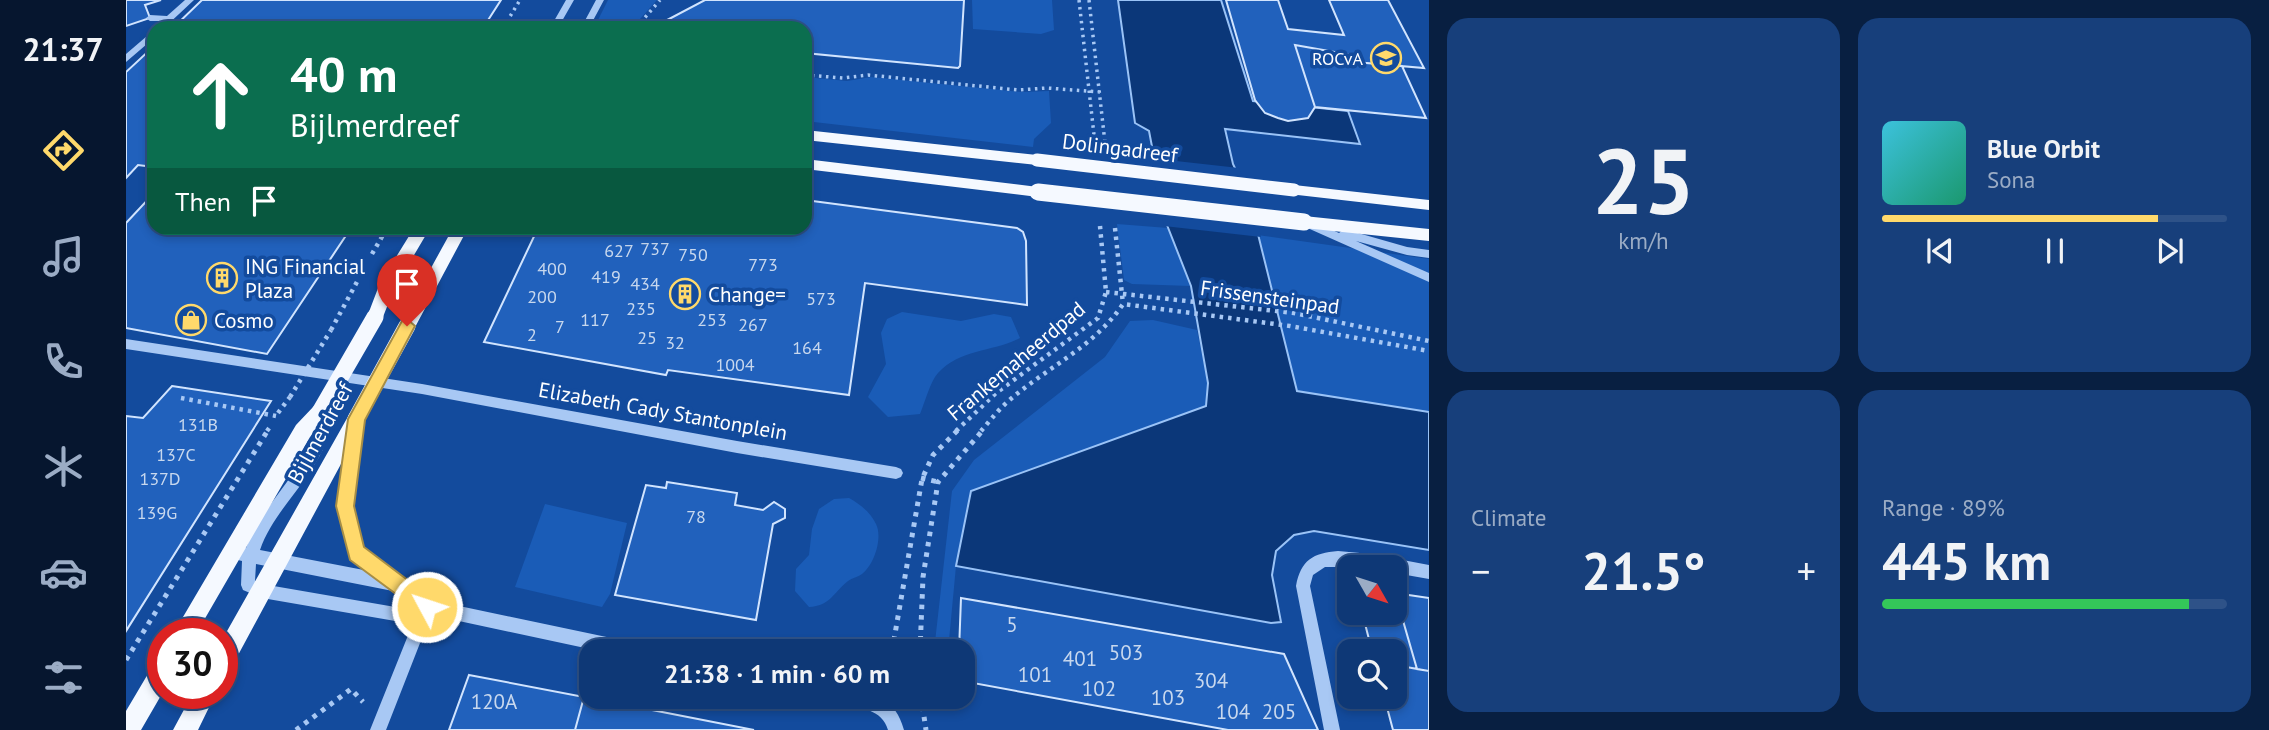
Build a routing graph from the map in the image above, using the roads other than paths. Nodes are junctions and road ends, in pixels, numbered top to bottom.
1 (190, 0) edge
2 (570, 0) edge
3 (600, 0) edge
4 (150, 18) dead end
5 (169, 19) joint
6 (558, 21) edge
7 (589, 21) edge
8 (147, 40) edge
9 (126, 59) edge
10 (812, 136) edge
11 (812, 165) edge
12 (1429, 205) edge
13 (1304, 222) junction
14 (418, 235) edge
15 (456, 235) edge
16 (1429, 235) edge
17 (1429, 254) edge
18 (1429, 278) edge
19 (126, 344) edge
20 (356, 419) junction
21 (896, 473) dead end
22 (241, 554) junction
23 (275, 562) junction
24 (1429, 572) edge
25 (402, 585) junction
26 (262, 591) junction
27 (427, 607) junction
28 (195, 618) edge
29 (238, 634) edge
30 (579, 639) edge
31 (1316, 657) joint
32 (147, 697) edge
33 (196, 709) edge
34 (884, 709) edge
35 (379, 726) edge
36 (128, 730) edge
37 (185, 730) edge
38 (896, 730) edge
39 (1332, 730) edge

1 - 5 street
2 - 6 street
3 - 7 street
4 - 5 street
8 - 9 street
10 - 12 main road, Dolingadreef, bridge
11 - 13 main road, bridge
13 - 16 main road
13 - 17 street
13 - 18 street
14 - 22 main road, Bijlmerdreef, bridge
15 - 20 main road, Bijlmerdreef, bridge
19 - 21 street, Elizabeth Cady Stantonplein
20 - 23 main road, Bijlmerdreef
20 - 25 street
22 - 23 street
22 - 26 street
22 - 28 main road, Bijlmerdreef
23 - 25 street
23 - 26 main road, Bijlmerdreef
24 - 31 street
25 - 27 street
26 - 27 street
26 - 29 main road, Bijlmerdreef
27 - 30 street
27 - 35 street
31 - 39 street
32 - 36 main road
33 - 37 main road
34 - 38 street

